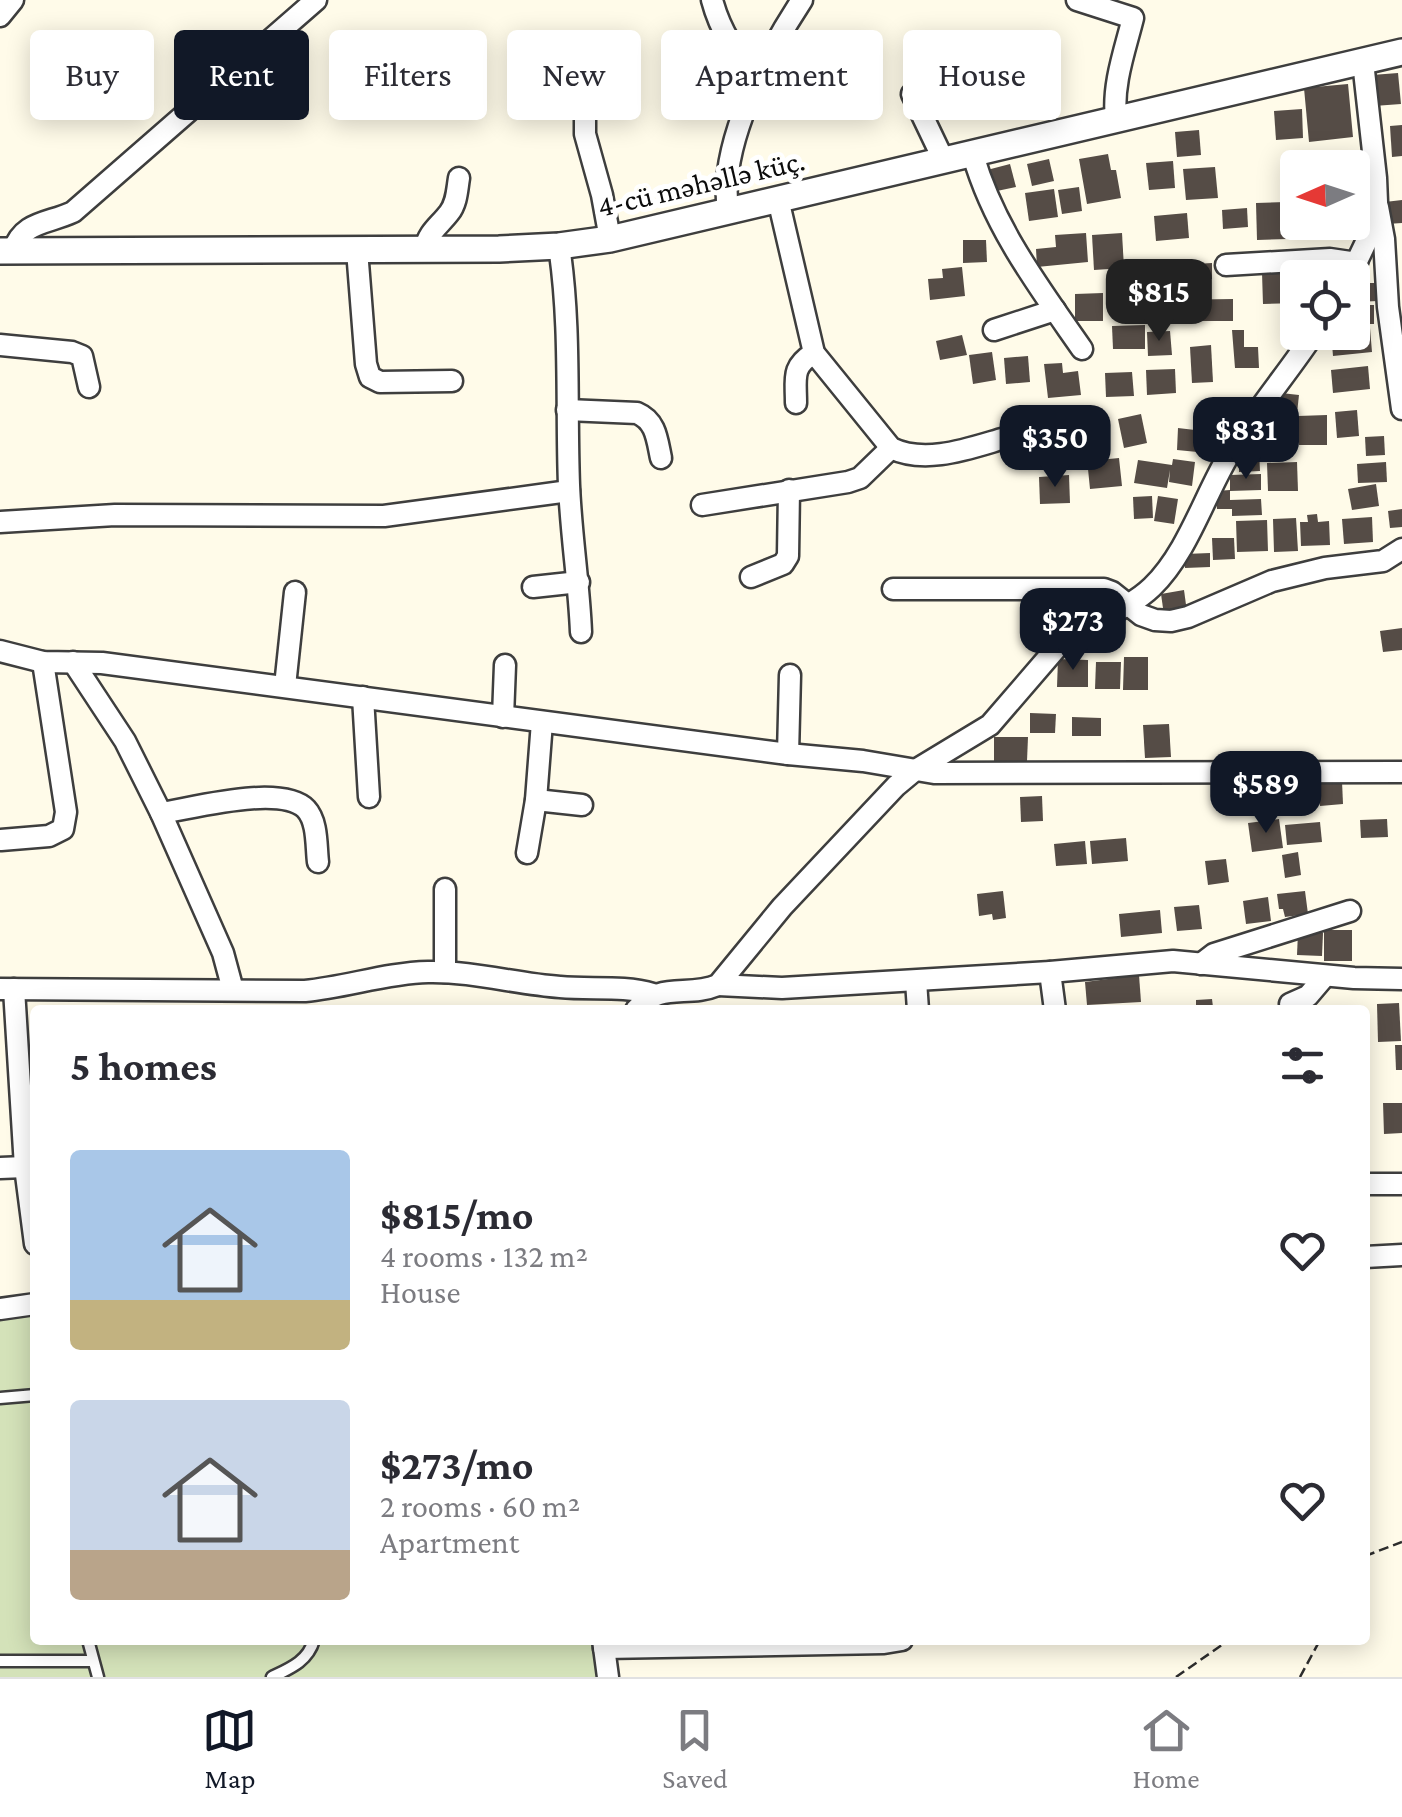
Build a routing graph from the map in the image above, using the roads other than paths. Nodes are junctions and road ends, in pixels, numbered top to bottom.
1 (13, 0) edge
2 (316, 0) edge
3 (712, 0) edge
4 (802, 0) edge
5 (1077, 0) edge
6 (1135, 9) edge
7 (0, 16) edge
8 (723, 30) edge
9 (783, 30) edge
10 (1402, 52) edge
11 (1362, 62) junction
12 (1116, 119) junction
13 (585, 120) edge
14 (743, 120) edge
15 (924, 120) edge
16 (973, 155) junction
17 (944, 161) junction
18 (459, 178) dead end
19 (778, 199) junction
20 (1377, 202) junction
21 (728, 210) junction
22 (610, 239) junction
23 (559, 246) junction
24 (425, 249) junction
25 (356, 250) junction
26 (6, 251) edge
27 (1358, 260) edge
28 (1280, 262) edge
29 (1226, 265) dead end
30 (1395, 307) edge
31 (1055, 310) junction
32 (994, 330) dead end
33 (0, 346) edge
34 (1082, 348) dead end
35 (1303, 350) edge
36 (814, 352) junction
37 (452, 381) dead end
38 (89, 387) dead end
39 (796, 403) dead end
40 (1402, 409) edge
41 (567, 410) junction
42 (1005, 438) dead end
43 (891, 448) junction
44 (662, 458) dead end
45 (789, 490) junction
46 (569, 491) junction
47 (702, 505) dead end
48 (0, 522) edge
49 (1402, 549) edge
50 (751, 577) dead end
51 (578, 582) junction
52 (533, 587) dead end
53 (894, 589) dead end
54 (295, 592) dead end
55 (1128, 606) junction
56 (581, 632) dead end
57 (0, 651) edge
58 (43, 662) junction
59 (73, 662) junction
60 (505, 665) dead end
61 (790, 675) dead end
62 (285, 686) junction
63 (362, 697) junction
64 (502, 717) junction
65 (542, 722) junction
66 (788, 754) junction
67 (914, 771) junction
68 (1402, 772) edge
69 (369, 797) dead end
70 (536, 800) junction
71 (582, 806) dead end
72 (160, 813) junction
73 (1, 840) edge
74 (527, 854) dead end
75 (318, 862) dead end
76 (445, 889) dead end
77 (1350, 911) dead end
78 (1202, 964) junction
79 (446, 972) junction
80 (1050, 972) junction
81 (1326, 976) junction
82 (1402, 979) edge
83 (916, 981) junction
84 (718, 984) junction
85 (7, 988) edge
86 (233, 990) junction
87 (653, 994) junction
88 (308, 1001) edge
89 (1290, 1004) dead end
90 (641, 1005) edge
91 (918, 1005) edge
92 (1054, 1005) edge
93 (29, 1133) edge
94 (25, 1167) junction
95 (0, 1168) edge
96 (1370, 1184) edge
97 (1402, 1184) edge
98 (30, 1204) edge
99 (1402, 1255) edge
100 (1370, 1257) edge
101 (30, 1305) edge
102 (0, 1308) edge
103 (30, 1395) edge
104 (0, 1398) edge
105 (89, 1645) edge
106 (313, 1645) edge
107 (604, 1645) edge
108 (0, 1661) edge
109 (92, 1661) junction
110 (98, 1677) edge
111 (272, 1677) edge
112 (608, 1677) edge

1 - 7 street
2 - 26 street
3 - 8 street
4 - 9 street
5 - 6 street
6 - 12 street
10 - 11 street, 4-cü məhəllə küç.
11 - 12 street, 4-cü məhəllə küç.
11 - 20 street
12 - 16 street, 4-cü məhəllə küç.
13 - 22 street
14 - 21 street
15 - 17 street
16 - 17 street, 4-cü məhəllə küç.
16 - 31 street
17 - 19 street, 4-cü məhəllə küç.
18 - 24 street
19 - 21 street, 4-cü məhəllə küç.
19 - 36 street
20 - 27 street
20 - 30 street
21 - 22 street, 4-cü məhəllə küç.
22 - 23 street, 4-cü məhəllə küç.
23 - 24 street, 4-cü məhəllə küç.
23 - 41 street
24 - 25 street, 4-cü məhəllə küç.
25 - 26 street, 4-cü məhəllə küç.
25 - 37 street
28 - 29 street
30 - 40 street
31 - 32 street
31 - 34 street
33 - 38 street
35 - 55 street
36 - 39 street
36 - 43 street
41 - 44 street
41 - 46 street
42 - 43 street
43 - 45 street
45 - 47 street
45 - 50 street
46 - 48 street
46 - 51 street
49 - 55 street
51 - 52 street
51 - 56 street
53 - 55 street
54 - 62 street
55 - 67 street
57 - 58 street
58 - 59 street
58 - 73 street
59 - 62 street
59 - 72 street
60 - 64 street
61 - 66 street
62 - 63 street
63 - 64 street
63 - 69 street
64 - 65 street
65 - 66 street
65 - 70 street
66 - 67 street
67 - 68 street
67 - 84 street
70 - 71 street
70 - 74 street
72 - 75 street
72 - 86 street
76 - 79 street
77 - 78 street
78 - 80 street
78 - 81 street
79 - 87 street
79 - 88 street
80 - 83 street
80 - 92 street
81 - 82 street
81 - 89 street
83 - 84 street
83 - 91 street
84 - 87 street
85 - 86 street
85 - 93 street
86 - 88 street
87 - 90 street
93 - 94 street
94 - 95 street
94 - 98 street
96 - 97 street
99 - 100 street
101 - 102 street
103 - 104 lane
105 - 109 lane
106 - 111 lane
107 - 112 street
108 - 109 lane
109 - 110 lane

